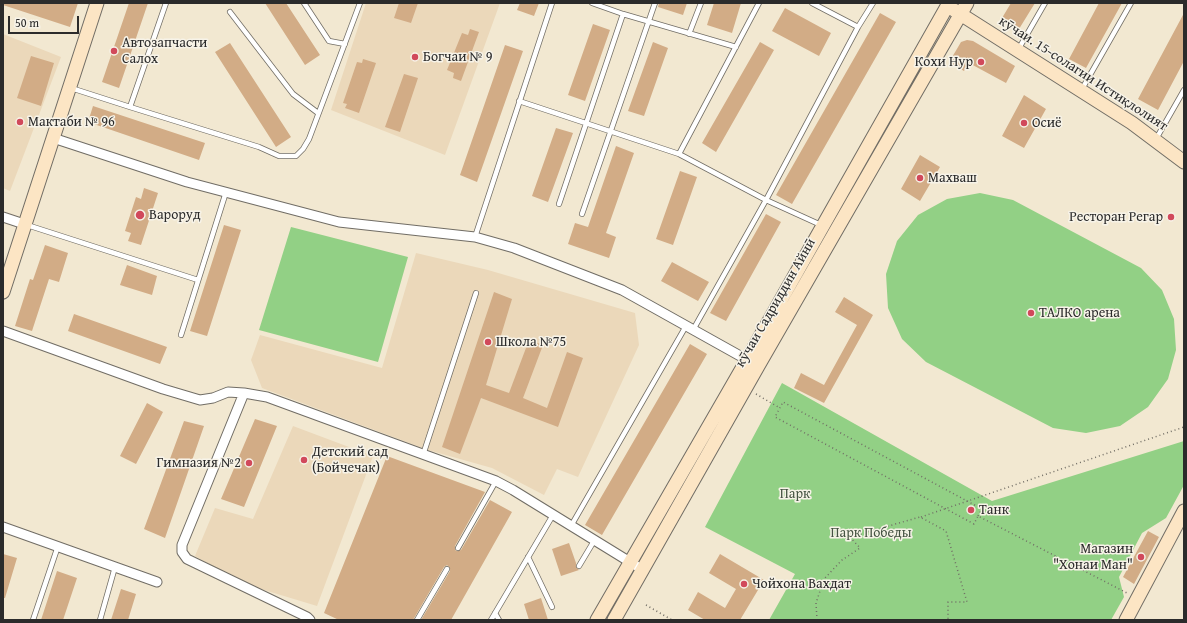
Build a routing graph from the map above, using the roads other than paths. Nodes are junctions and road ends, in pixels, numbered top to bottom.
1 (97, 3) edge
2 (166, 3) edge
3 (304, 3) edge
4 (360, 3) edge
5 (552, 3) edge
6 (592, 3) edge
7 (655, 3) edge
8 (701, 3) edge
9 (759, 3) edge
10 (812, 3) edge
11 (873, 3) edge
12 (1045, 3) edge
13 (1131, 3) edge
14 (946, 4) edge
15 (964, 8) edge
16 (230, 12) dead end
17 (623, 14) junction
18 (648, 22) junction
19 (858, 27) junction
20 (689, 34) junction
21 (345, 44) junction
22 (736, 47) junction
23 (1018, 50) junction
24 (70, 88) junction
25 (1184, 90) edge
26 (1081, 91) junction
27 (519, 101) junction
28 (130, 107) junction
29 (318, 113) junction
30 (586, 123) junction
31 (611, 132) junction
32 (54, 138) junction
33 (1155, 141) junction
34 (679, 154) junction
35 (1184, 162) edge
36 (226, 192) junction
37 (766, 200) junction
38 (558, 204) dead end
39 (582, 214) dead end
40 (3, 216) edge
41 (24, 224) junction
42 (823, 226) junction
43 (475, 237) junction
44 (198, 280) junction
45 (3, 292) edge
46 (476, 293) dead end
47 (690, 328) junction
48 (3, 331) edge
49 (181, 336) dead end
50 (753, 363) junction
51 (244, 393) junction
52 (423, 455) junction
53 (496, 481) junction
54 (553, 515) junction
55 (1182, 518) edge
56 (571, 526) junction
57 (3, 527) edge
58 (594, 541) junction
59 (58, 546) junction
60 (458, 548) dead end
61 (528, 557) junction
62 (630, 563) junction
63 (580, 566) dead end
64 (115, 567) junction
65 (447, 569) dead end
66 (643, 570) junction
67 (157, 582) dead end
68 (552, 606) dead end
69 (495, 613) junction
70 (33, 620) edge
71 (100, 620) edge
72 (310, 620) edge
73 (417, 620) edge
74 (491, 620) edge
75 (499, 620) edge
76 (597, 620) edge
77 (614, 620) edge
78 (1126, 620) edge

1 - 24 street
2 - 28 lane
3 - 21 lane
4 - 21 lane
5 - 27 lane
6 - 17 lane
7 - 18 lane
8 - 20 lane
9 - 22 lane
10 - 19 lane
11 - 19 lane
12 - 23 lane
13 - 26 lane
14 - 15 street, кӯчаи. 15-солагии Истиқлолият
14 - 42 street, кӯчаи Садриддин Айнӣ
15 - 23 street, кӯчаи. 15-солагии Истиқлолият
15 - 50 street, кӯчаи Садриддин Айнӣ
16 - 29 lane
17 - 18 lane
17 - 30 lane
18 - 20 lane
18 - 31 lane
19 - 37 lane
20 - 22 lane
21 - 29 lane
22 - 34 lane
23 - 26 street, кӯчаи. 15-солагии Истиқлолият
24 - 28 lane
24 - 32 street
25 - 33 lane
26 - 33 street, кӯчаи. 15-солагии Истиқлолият
27 - 30 lane
27 - 43 lane
28 - 29 lane
30 - 31 lane
30 - 38 lane
31 - 34 lane
31 - 39 lane
32 - 36 street
32 - 41 street
33 - 35 street, кӯчаи. 15-солагии Истиқлолият
34 - 37 lane
36 - 43 street
36 - 44 lane
37 - 42 lane
37 - 47 lane
40 - 41 street
41 - 44 lane
41 - 45 street
42 - 50 street, кӯчаи Садриддин Айнӣ
43 - 47 street
44 - 49 lane
46 - 52 lane
47 - 50 street
47 - 56 lane
48 - 51 street
50 - 62 street, кӯчаи Садриддин Айнӣ
50 - 66 street, кӯчаи Садриддин Айнӣ
51 - 52 street
51 - 72 street
52 - 53 street
53 - 54 street
53 - 60 lane
54 - 56 street
54 - 61 lane
55 - 78 street
56 - 58 street
57 - 59 street
58 - 62 street
58 - 63 lane
59 - 64 street
59 - 70 lane
61 - 68 lane
61 - 69 lane
62 - 66 street
62 - 76 street, кӯчаи Садриддин Айнӣ
64 - 67 street
64 - 71 lane
65 - 73 lane
66 - 77 street, кӯчаи Садриддин Айнӣ
69 - 74 lane
69 - 75 lane

